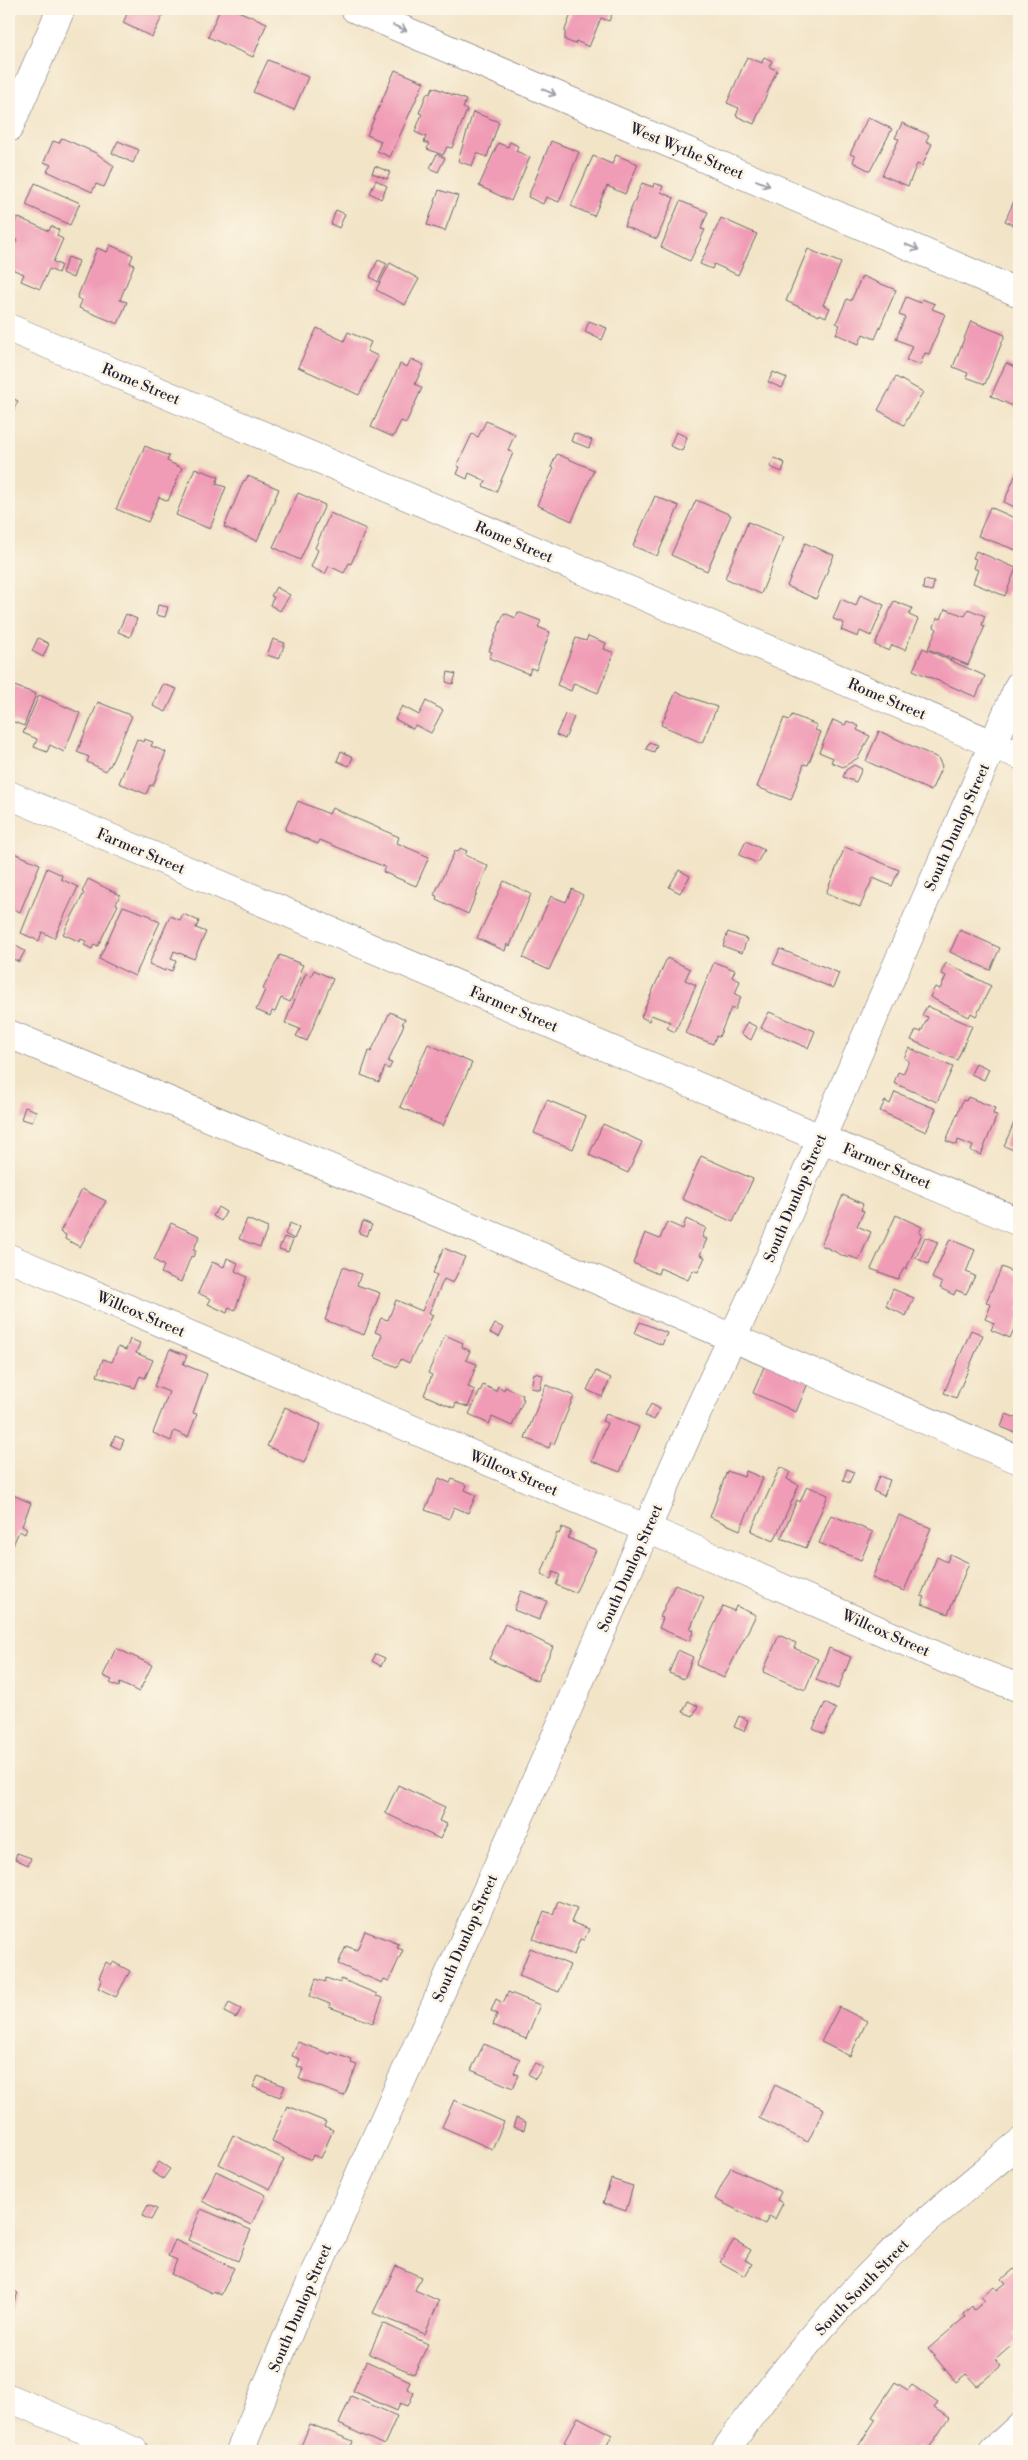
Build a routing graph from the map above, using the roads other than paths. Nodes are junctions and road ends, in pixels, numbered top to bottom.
1 (62, 9) edge
2 (355, 9) edge
3 (9, 128) edge
4 (1019, 293) edge
5 (9, 328) edge
6 (1019, 685) edge
7 (993, 744) junction
8 (1019, 754) edge
9 (9, 794) edge
10 (9, 1034) edge
11 (820, 1138) junction
12 (1019, 1222) edge
13 (9, 1258) edge
14 (732, 1338) junction
15 (1019, 1460) edge
16 (646, 1531) junction
17 (1019, 1688) edge
18 (1019, 2143) edge
19 (9, 2398) edge
20 (1019, 2427) edge
21 (134, 2451) edge
22 (240, 2451) edge
23 (726, 2451) edge
24 (993, 2451) edge

1 - 3 street
2 -> 4 street, West Wythe Street
5 - 7 street, Rome Street
6 - 7 street, South Dunlop Street
7 - 8 street, Rome Street
7 - 11 street, South Dunlop Street
9 - 11 street, Farmer Street
10 - 14 street
11 - 12 street, Farmer Street
11 - 14 street, South Dunlop Street
13 - 16 street, Willcox Street
14 - 15 street
14 - 16 street, South Dunlop Street
16 - 17 street, Willcox Street
16 - 22 street, South Dunlop Street
18 - 23 street, South South Street
19 - 21 street
20 - 24 street

